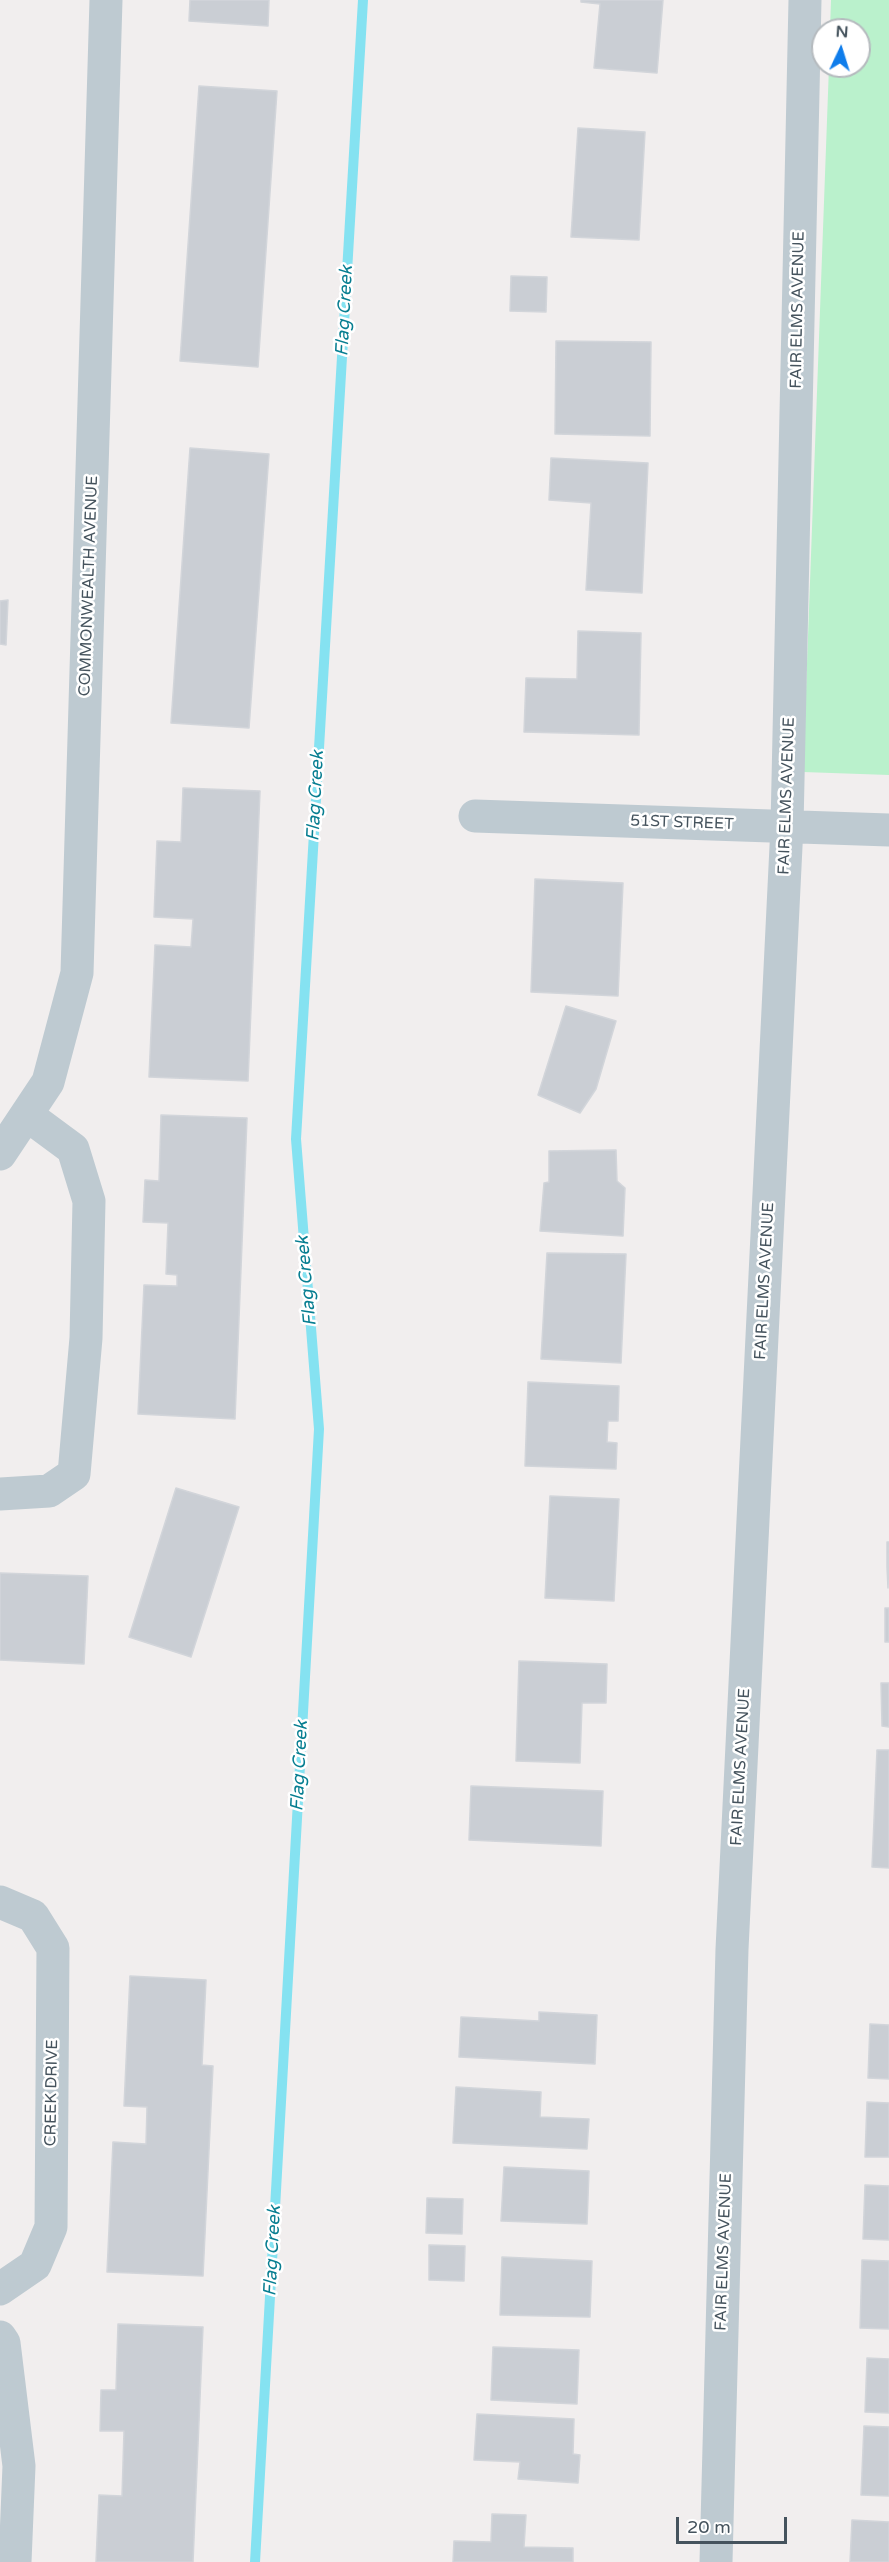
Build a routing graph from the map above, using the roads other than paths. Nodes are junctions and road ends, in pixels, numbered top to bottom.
1 (106, 0) edge
2 (805, 0) edge
3 (475, 816) dead end
4 (787, 826) junction
5 (889, 830) edge
6 (27, 1114) junction
7 (0, 1154) edge
8 (0, 1494) edge
9 (0, 1902) edge
10 (0, 2289) edge
11 (0, 2337) edge
12 (15, 2562) edge
13 (716, 2562) edge

1 - 6 street, COMMONWEALTH AVENUE
2 - 4 street, FAIR ELMS AVENUE
3 - 4 street, 51ST STREET
4 - 5 street, 51ST STREET
4 - 13 street, FAIR ELMS AVENUE
6 - 7 street, COMMONWEALTH AVENUE
6 - 8 street
9 - 10 street, CREEK DRIVE
11 - 12 street

